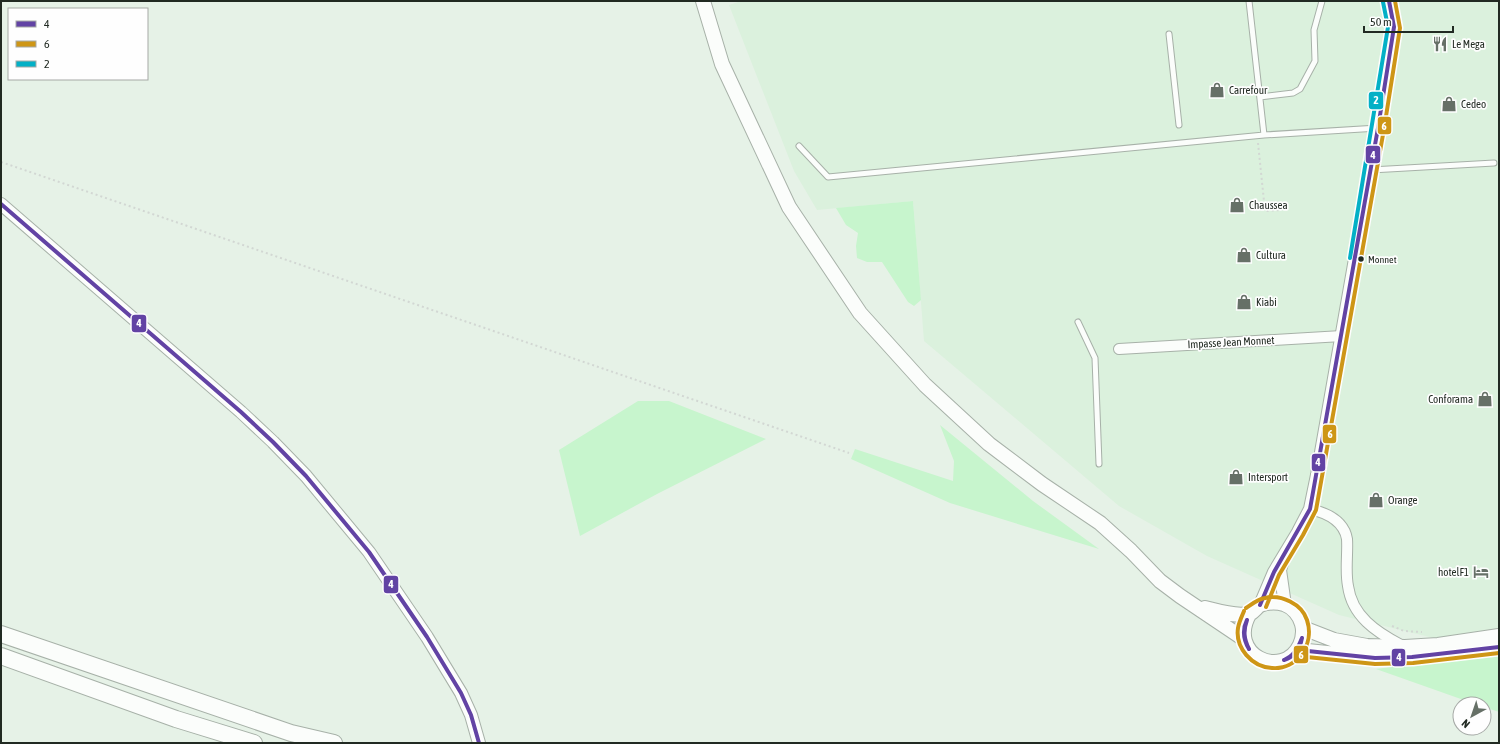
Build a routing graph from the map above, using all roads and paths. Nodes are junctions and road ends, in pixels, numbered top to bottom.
1 (696, 1) edge
2 (703, 1) edge
3 (1249, 1) edge
4 (1322, 1) edge
5 (1389, 1) edge
6 (1169, 34) dead end
7 (722, 64) junction
8 (1260, 97) junction
9 (1179, 125) dead end
10 (1378, 128) junction
11 (1264, 135) junction
12 (1257, 136) junction
13 (799, 146) dead end
14 (1, 162) edge
15 (1494, 163) dead end
16 (1371, 170) junction
17 (1, 204) edge
18 (1281, 210) dead end
19 (1078, 322) dead end
20 (1342, 336) junction
21 (1119, 349) dead end
22 (849, 453) dead end
23 (1100, 464) dead end
24 (1310, 509) junction
25 (1284, 555) junction
26 (1285, 604) junction
27 (1195, 606) junction
28 (1255, 609) junction
29 (1391, 626) dead end
30 (1303, 628) junction
31 (1427, 632) dead end
32 (1, 634) edge
33 (1496, 635) edge
34 (1244, 639) junction
35 (1405, 647) junction
36 (1499, 647) edge
37 (1298, 650) junction
38 (1, 656) edge
39 (254, 743) edge
40 (334, 743) edge
41 (479, 743) edge

1 - 7 main road
2 - 7 main road
3 - 8 lane
4 - 8 lane
5 - 10 street
6 - 9 lane
7 - 27 main road
8 - 11 lane
10 - 11 lane
10 - 16 street
11 - 12 lane
12 - 13 lane
12 - 18 path
14 - 22 path
15 - 16 lane
16 - 20 street
17 - 41 street
19 - 23 lane
20 - 21 street, Impasse Jean Monnet
20 - 24 street
24 - 25 street
24 - 35 street
25 - 26 street
25 - 28 street
26 - 28 main road
26 - 30 main road
27 - 28 main road
27 - 34 main road
28 - 34 main road
29 - 31 path
30 - 35 main road
30 - 37 main road
32 - 40 highway
33 - 35 main road
34 - 37 main road
36 - 37 main road
38 - 39 highway

